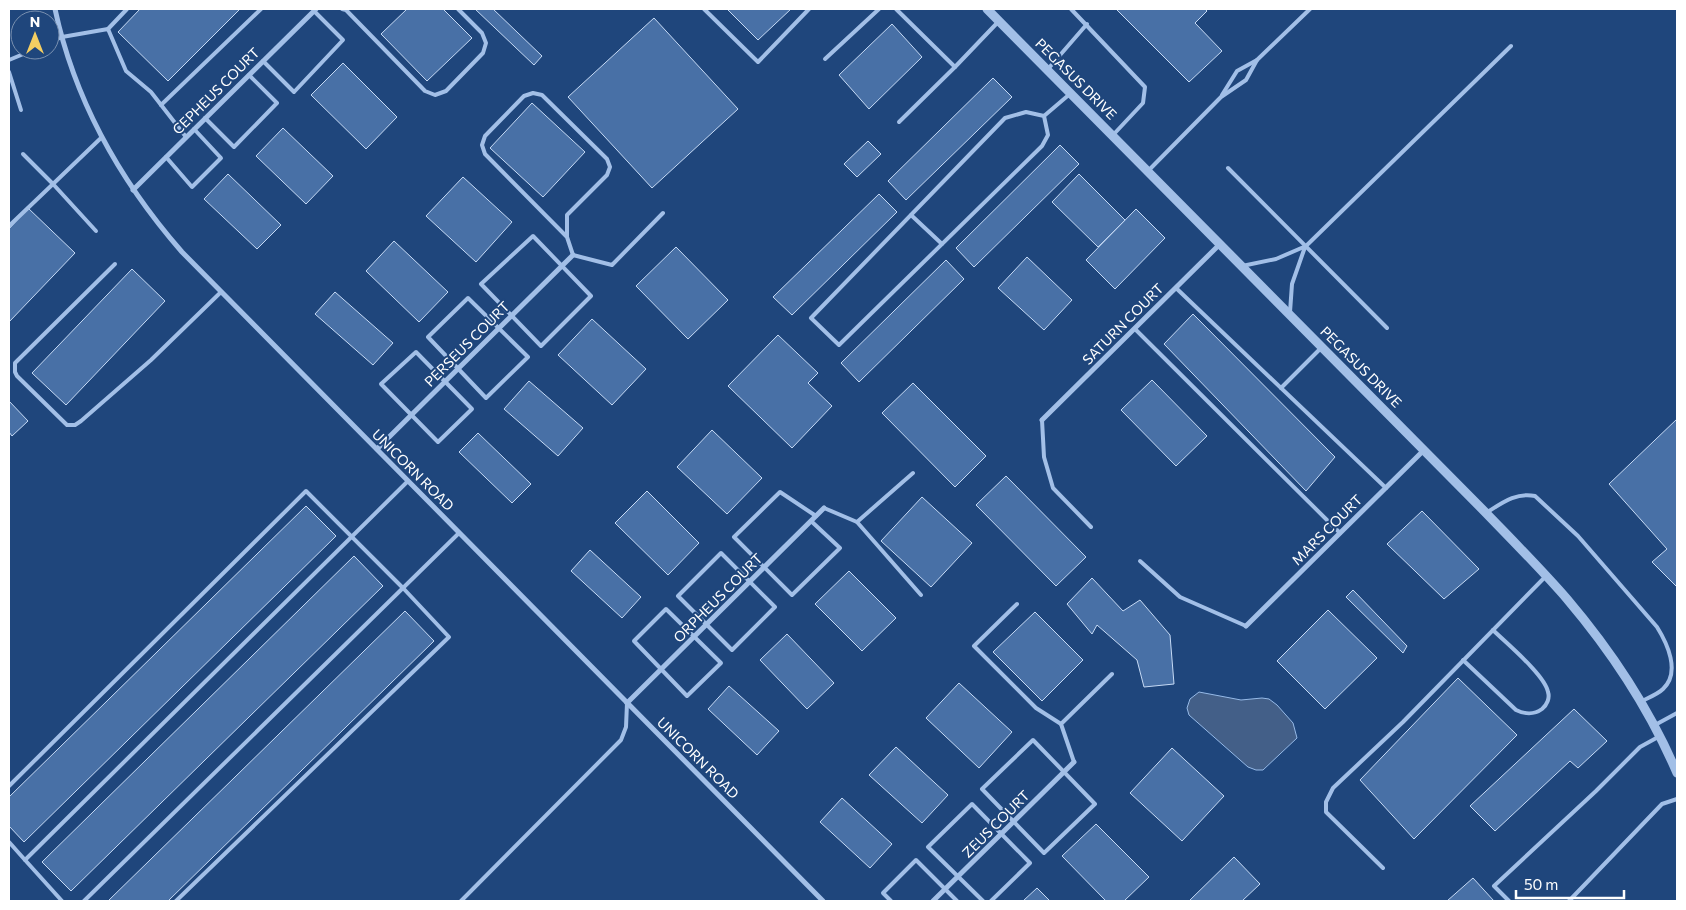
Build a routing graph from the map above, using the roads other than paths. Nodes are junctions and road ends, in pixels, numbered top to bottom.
1 (55, 9) edge
2 (127, 9) edge
3 (260, 9) edge
4 (346, 9) edge
5 (458, 9) edge
6 (704, 9) edge
7 (809, 9) edge
8 (880, 9) edge
9 (896, 9) edge
10 (987, 9) edge
11 (1071, 9) edge
12 (1310, 9) edge
13 (315, 10) edge
14 (999, 21) junction
15 (1087, 24) junction
16 (108, 29) junction
17 (62, 37) junction
18 (1511, 46) dead end
19 (825, 59) dead end
20 (1258, 60) junction
21 (263, 61) junction
22 (955, 66) junction
23 (1048, 69) junction
24 (9, 72) edge
25 (249, 75) junction
26 (1071, 93) junction
27 (1221, 97) junction
28 (161, 105) junction
29 (21, 110) dead end
30 (1044, 116) junction
31 (205, 118) junction
32 (899, 122) dead end
33 (194, 129) junction
34 (1113, 135) junction
35 (186, 136) junction
36 (102, 137) junction
37 (23, 154) dead end
38 (166, 157) junction
39 (1228, 168) dead end
40 (1148, 171) junction
41 (53, 184) junction
42 (133, 190) junction
43 (663, 213) dead end
44 (911, 215) junction
45 (9, 226) edge
46 (96, 232) dead end
47 (567, 237) junction
48 (942, 244) junction
49 (1220, 244) junction
50 (1306, 246) junction
51 (573, 255) junction
52 (115, 264) dead end
53 (563, 265) junction
54 (1242, 266) junction
55 (1176, 288) junction
56 (221, 292) junction
57 (1290, 314) junction
58 (511, 316) junction
59 (1387, 328) dead end
60 (498, 329) junction
61 (1135, 329) junction
62 (1322, 346) junction
63 (458, 369) junction
64 (445, 381) junction
65 (1281, 388) junction
66 (411, 415) junction
67 (1042, 420) joint
68 (377, 449) junction
69 (1424, 450) junction
70 (913, 473) dead end
71 (408, 481) junction
72 (1386, 488) junction
73 (824, 508) joint
74 (1486, 513) junction
75 (816, 516) junction
76 (811, 521) junction
77 (857, 522) junction
78 (1091, 527) dead end
79 (460, 533) junction
80 (1340, 533) junction
81 (351, 536) junction
82 (1140, 561) dead end
83 (765, 567) junction
84 (1546, 576) junction
85 (749, 582) junction
86 (403, 588) junction
87 (921, 595) dead end
88 (1017, 604) dead end
89 (706, 625) junction
90 (1246, 626) joint
91 (1492, 630) junction
92 (695, 636) junction
93 (1464, 660) junction
94 (661, 669) junction
95 (1112, 674) dead end
96 (1641, 702) junction
97 (627, 703) junction
98 (1677, 713) edge
99 (1061, 724) junction
100 (1655, 725) junction
101 (1660, 736) junction
102 (1074, 762) joint
103 (1065, 771) junction
104 (1677, 773) edge
105 (9, 786) edge
106 (1677, 799) edge
107 (1014, 822) junction
108 (1002, 834) junction
109 (9, 842) edge
110 (25, 860) junction
111 (1383, 868) dead end
112 (958, 877) junction
113 (946, 889) junction
114 (62, 901) edge
115 (84, 901) edge
116 (176, 901) edge
117 (460, 901) edge
118 (824, 901) edge
119 (891, 901) edge
120 (933, 901) edge
121 (957, 901) edge
122 (982, 901) edge
123 (991, 901) edge
124 (1509, 901) edge
125 (1569, 901) edge

1 - 17 street, UNICORN ROAD
2 - 16 lane
3 - 28 lane
4 - 5 lane
6 - 7 lane
8 - 19 lane
9 - 22 lane
10 - 14 street, PEGASUS DRIVE
11 - 15 lane
12 - 20 lane
13 - 21 street, CEPHEUS COURT
13 - 21 lane
14 - 22 lane
14 - 23 street, PEGASUS DRIVE
15 - 23 lane
15 - 34 lane
16 - 17 lane
16 - 28 lane
17 - 36 street, UNICORN ROAD
18 - 50 lane
20 - 27 lane
20 - 27 lane
21 - 25 street, CEPHEUS COURT
22 - 32 lane
23 - 26 street, PEGASUS DRIVE
24 - 29 lane
25 - 31 street, CEPHEUS COURT
25 - 31 lane
26 - 30 lane
26 - 34 street, PEGASUS DRIVE
27 - 40 lane
28 - 35 lane
30 - 44 lane
30 - 48 lane
31 - 33 street, CEPHEUS COURT
33 - 35 street, CEPHEUS COURT
33 - 38 lane
34 - 40 street, PEGASUS DRIVE
35 - 38 street, CEPHEUS COURT
36 - 41 lane
36 - 42 street, UNICORN ROAD
37 - 41 lane
38 - 42 street, CEPHEUS COURT
39 - 50 lane
40 - 49 street, PEGASUS DRIVE
41 - 45 lane
41 - 46 lane
42 - 56 street, UNICORN ROAD
43 - 51 lane
44 - 48 lane
44 - 48 lane
47 - 47 lane
47 - 51 lane
49 - 54 street, PEGASUS DRIVE
49 - 55 street, SATURN COURT
50 - 54 lane
50 - 57 lane
50 - 59 lane
51 - 53 street, PERSEUS COURT
52 - 56 lane
53 - 58 street, PERSEUS COURT
53 - 58 lane
53 - 58 lane
54 - 57 street, PEGASUS DRIVE
55 - 61 street, SATURN COURT
55 - 65 lane
56 - 68 street, UNICORN ROAD
57 - 62 street, PEGASUS DRIVE
58 - 60 street, PERSEUS COURT
60 - 63 street, PERSEUS COURT
60 - 63 lane
60 - 63 lane
61 - 67 street, SATURN COURT
61 - 80 lane
62 - 65 lane
62 - 69 street, PEGASUS DRIVE
63 - 64 street, PERSEUS COURT
64 - 66 street, PERSEUS COURT
64 - 66 lane
64 - 66 lane
65 - 72 lane
66 - 68 street, PERSEUS COURT
67 - 78 lane
68 - 71 street, UNICORN ROAD
69 - 72 street, MARS COURT
69 - 74 street, PEGASUS DRIVE
70 - 77 lane
71 - 79 street, UNICORN ROAD
71 - 81 lane
72 - 80 street, MARS COURT
73 - 75 street, ORPHEUS COURT
73 - 77 lane
74 - 84 street, PEGASUS DRIVE
74 - 96 lane
75 - 76 street, ORPHEUS COURT
75 - 83 lane
76 - 83 street, ORPHEUS COURT
76 - 83 lane
77 - 87 lane
79 - 86 lane
79 - 97 street, UNICORN ROAD
80 - 90 street, MARS COURT
81 - 86 lane
81 - 105 lane
81 - 110 lane
82 - 90 lane
83 - 85 street, ORPHEUS COURT
84 - 91 lane
84 - 96 street, PEGASUS DRIVE
85 - 89 street, ORPHEUS COURT
85 - 89 lane
85 - 89 lane
86 - 115 lane
86 - 116 lane
88 - 99 lane
89 - 92 street, ORPHEUS COURT
91 - 93 lane
91 - 93 lane
92 - 94 street, ORPHEUS COURT
92 - 94 lane
92 - 94 lane
93 - 111 lane
94 - 97 street, ORPHEUS COURT
95 - 99 lane
96 - 100 street, PEGASUS DRIVE
97 - 117 lane
97 - 118 street, UNICORN ROAD
98 - 100 lane
99 - 102 lane
100 - 101 street, PEGASUS DRIVE
101 - 104 street, PEGASUS DRIVE
101 - 124 lane
102 - 103 street, ZEUS COURT
103 - 107 street, ZEUS COURT
103 - 107 lane
103 - 107 lane
106 - 125 lane
107 - 108 street, ZEUS COURT
108 - 112 street, ZEUS COURT
108 - 112 lane
108 - 123 lane
109 - 110 lane
110 - 114 lane
112 - 113 street, ZEUS COURT
112 - 122 lane
113 - 119 lane
113 - 120 street, ZEUS COURT
113 - 121 lane

